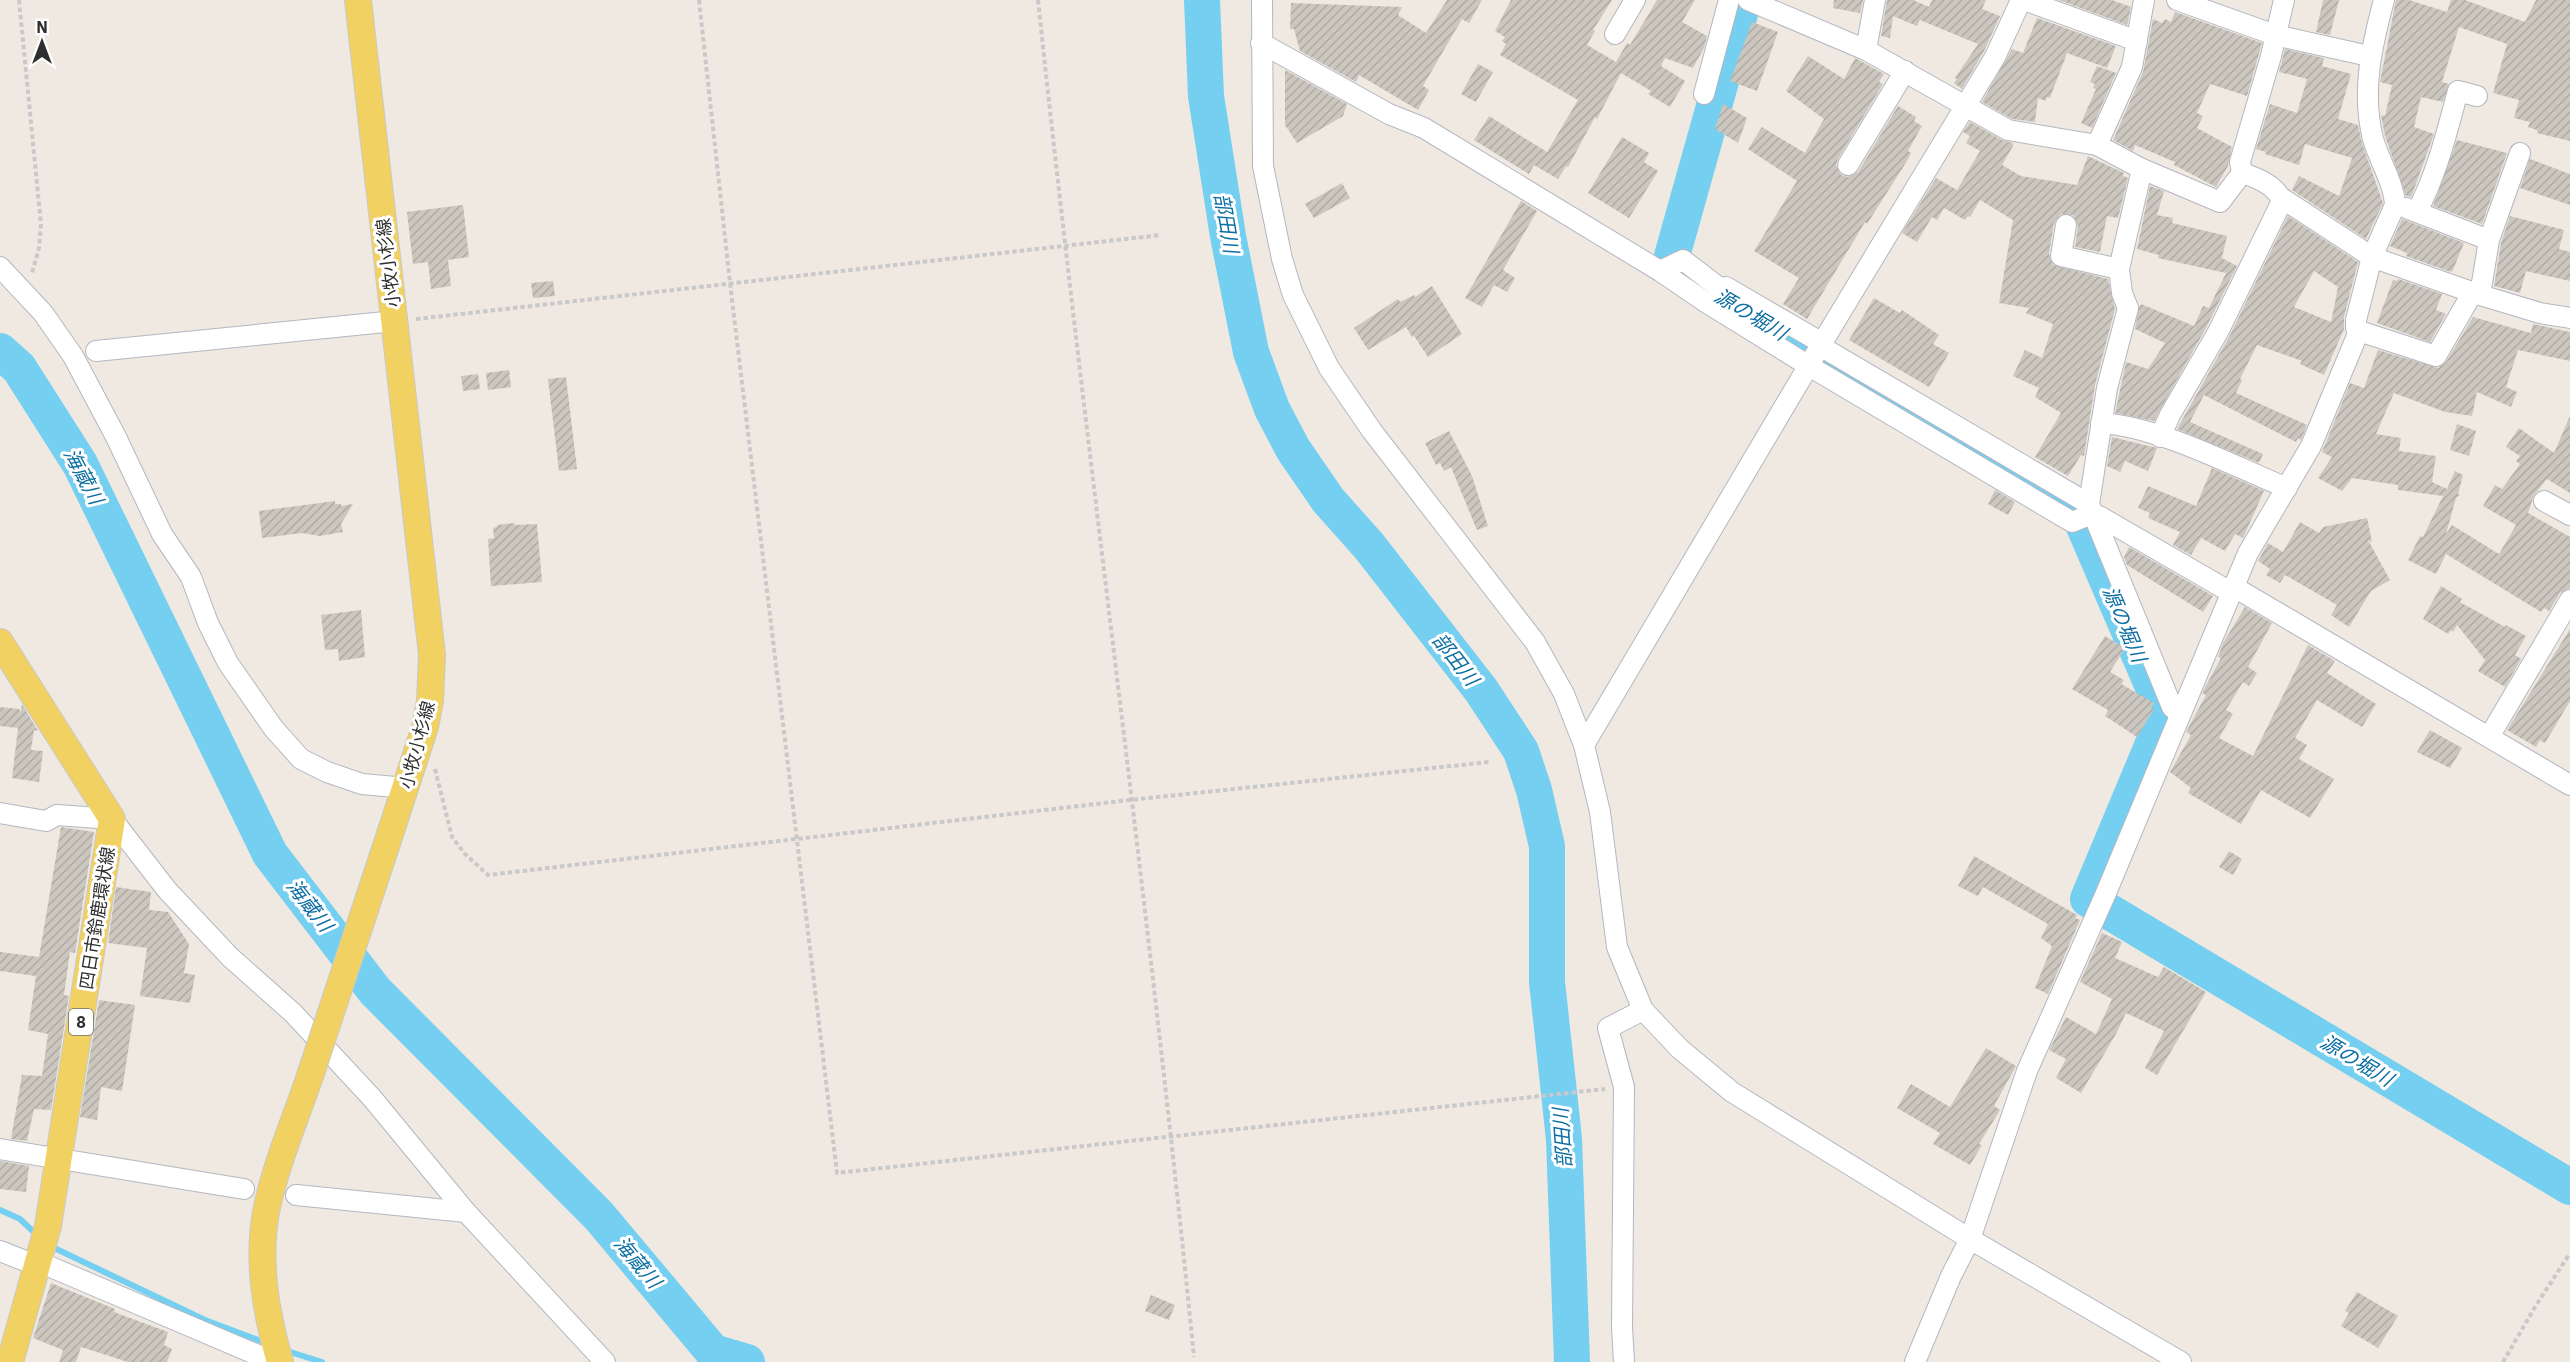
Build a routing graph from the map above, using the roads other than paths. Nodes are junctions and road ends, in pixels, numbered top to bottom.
1 (358, 0) edge
2 (1262, 0) edge
3 (1635, 0) edge
4 (1729, 0) edge
5 (1750, 0) edge
6 (1875, 0) edge
7 (2023, 0) edge
8 (2144, 0) edge
9 (2178, 0) edge
10 (2284, 0) edge
11 (2384, 0) edge
12 (2216, 7) edge
13 (1615, 34) dead end
14 (2275, 35) junction
15 (2137, 41) junction
16 (1261, 43) junction
17 (1866, 50) junction
18 (2369, 56) junction
19 (1905, 71) junction
20 (1704, 94) dead end
21 (2477, 96) dead end
22 (1965, 105) junction
23 (2097, 145) junction
24 (2520, 153) dead end
25 (1848, 165) dead end
26 (2142, 169) junction
27 (2242, 172) junction
28 (2283, 199) junction
29 (2395, 206) junction
30 (2417, 211) junction
31 (2066, 225) dead end
32 (2489, 240) junction
33 (2372, 257) junction
34 (0, 267) edge
35 (2119, 269) junction
36 (1660, 271) junction
37 (2477, 294) junction
38 (2570, 318) edge
39 (395, 321) junction
40 (2359, 331) junction
41 (96, 351) dead end
42 (1816, 353) junction
43 (2101, 423) junction
44 (2160, 437) junction
45 (2287, 488) junction
46 (2544, 501) dead end
47 (2086, 513) junction
48 (2570, 515) edge
49 (2233, 590) junction
50 (2570, 600) edge
51 (0, 642) edge
52 (2180, 715) junction
53 (2489, 737) junction
54 (1584, 745) junction
55 (2570, 785) edge
56 (406, 788) junction
57 (0, 813) edge
58 (112, 819) junction
59 (1643, 1010) junction
60 (0, 1149) edge
61 (60, 1158) junction
62 (243, 1189) dead end
63 (296, 1195) dead end
64 (466, 1212) junction
65 (1970, 1239) junction
66 (0, 1251) edge
67 (39, 1264) junction
68 (277, 1361) edge
69 (10, 1362) edge
70 (605, 1362) edge
71 (1624, 1362) edge
72 (1915, 1362) edge
73 (2181, 1362) edge

1 - 39 main road, 小牧小杉線
2 - 16 street
3 - 13 street
4 - 20 street
5 - 17 street
6 - 17 street
7 - 15 street
7 - 22 street
8 - 15 street
9 - 12 street
10 - 14 street
11 - 18 street
12 - 14 street
14 - 18 street
14 - 27 street
15 - 23 street
16 - 36 street
16 - 54 street
17 - 19 street
18 - 29 street
19 - 22 street
19 - 25 street
21 - 30 street
22 - 23 street
22 - 42 street
23 - 26 street
24 - 32 street
26 - 27 street
26 - 35 street
27 - 28 street
28 - 33 street
28 - 44 street
29 - 30 street
29 - 33 street
30 - 32 street
31 - 35 street
32 - 37 street
33 - 37 street
33 - 40 street
34 - 56 street
35 - 43 street
36 - 42 street
36 - 42 street
37 - 38 street
37 - 40 street
39 - 41 street
39 - 56 main road, 小牧小杉線
40 - 45 street
42 - 47 street
42 - 54 street
43 - 44 street
43 - 47 street
44 - 45 street
45 - 49 street
46 - 48 street
47 - 49 street
47 - 52 street
49 - 52 street
49 - 53 street
50 - 53 street
51 - 58 main road
52 - 65 street
53 - 55 street
54 - 59 street
56 - 68 main road, 小牧小杉線, bridge
57 - 58 street
58 - 61 main road, 四日市鈴鹿環状線 / 8
58 - 64 street
59 - 65 street
59 - 71 street
60 - 61 street
61 - 62 street
61 - 67 main road, 四日市鈴鹿環状線 / 8
63 - 64 street
64 - 70 street
65 - 72 street
65 - 73 street
66 - 67 street
67 - 68 street
67 - 69 main road, 四日市鈴鹿環状線 / 8

